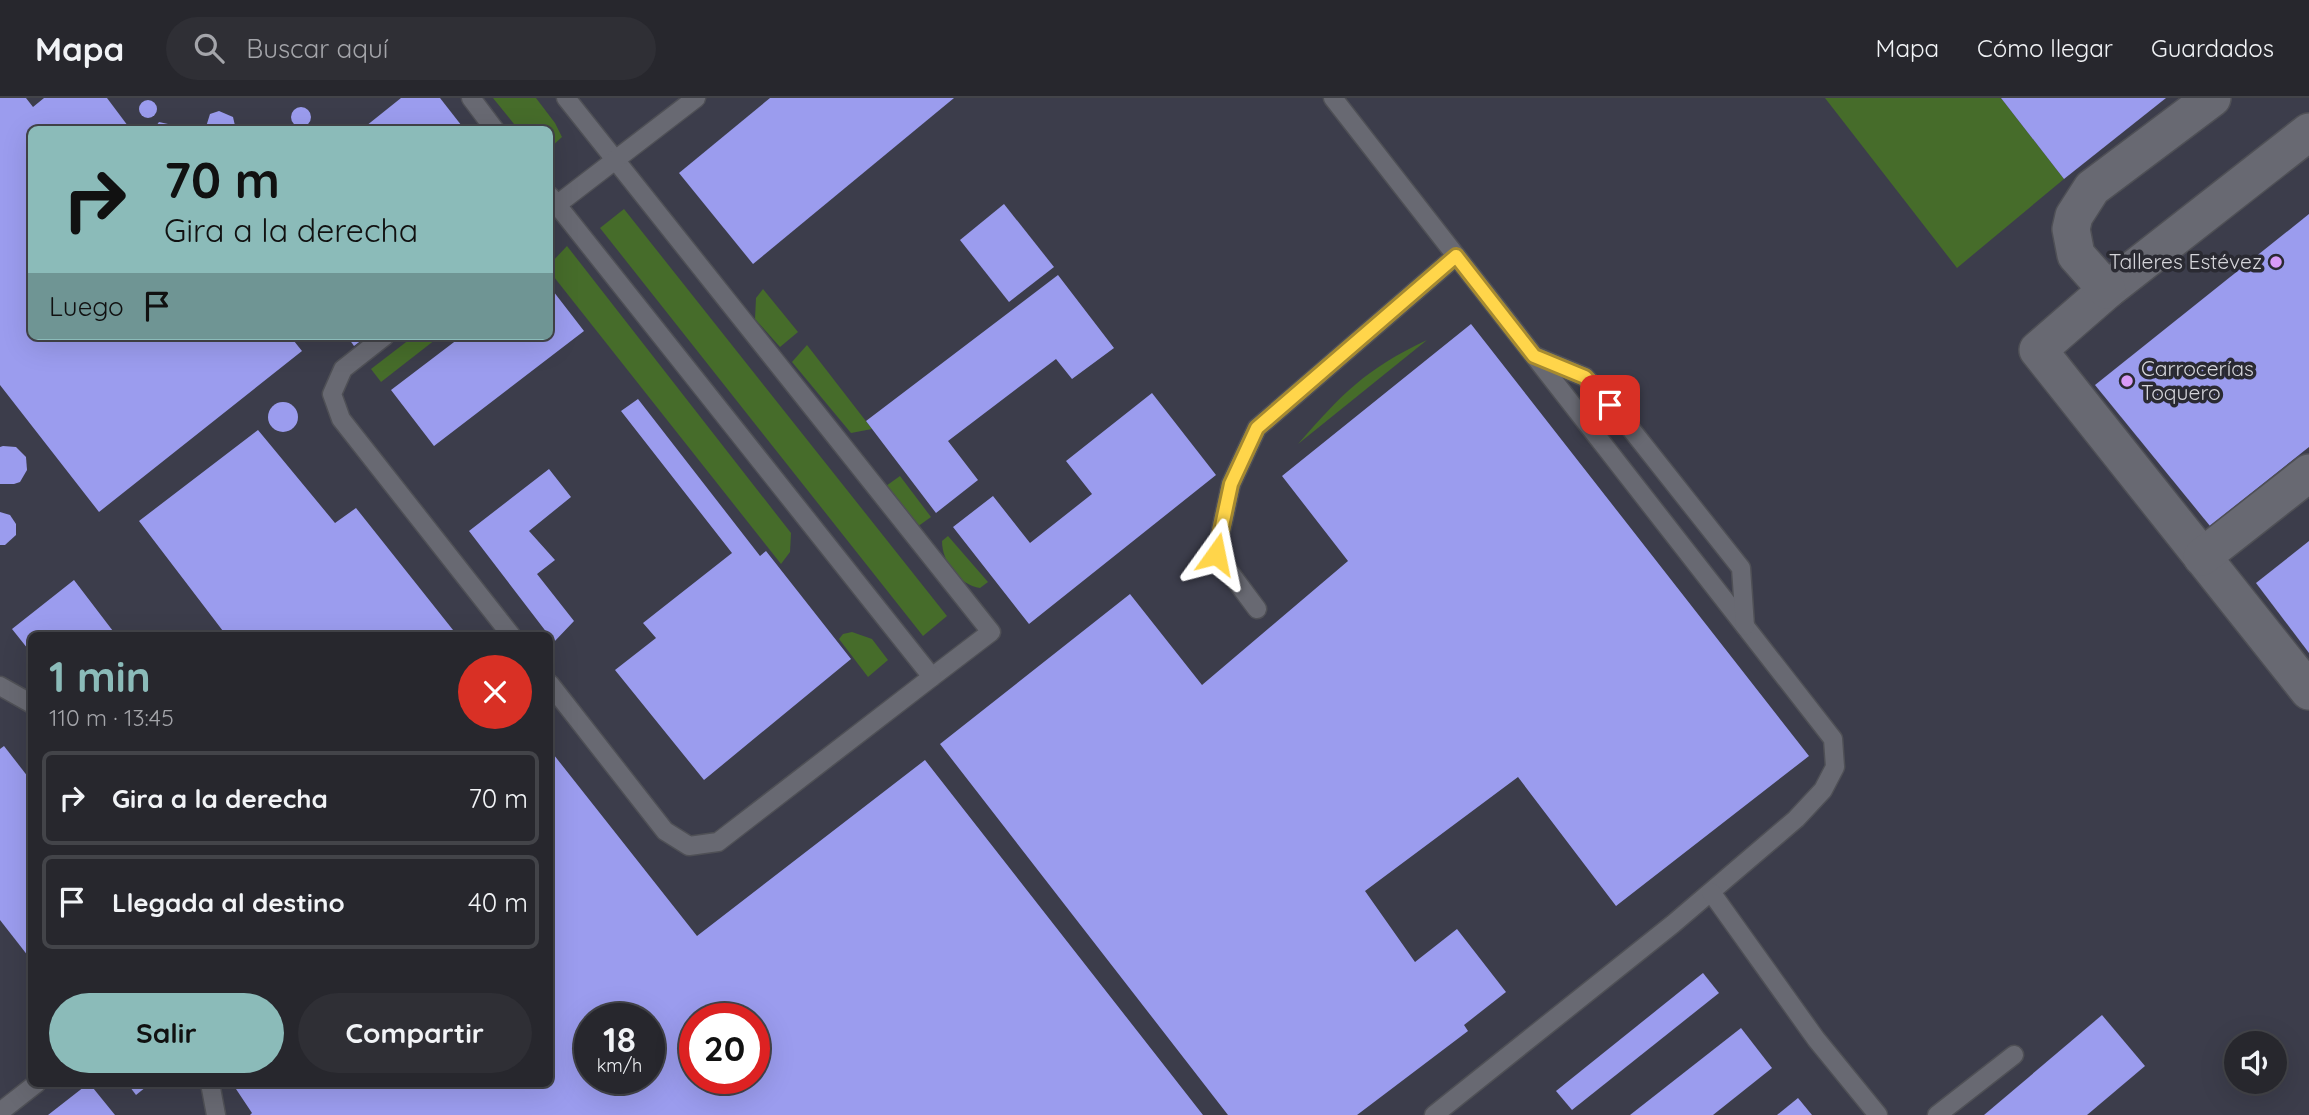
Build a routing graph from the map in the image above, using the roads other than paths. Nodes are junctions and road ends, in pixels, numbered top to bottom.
1 (471, 98) edge
2 (566, 98) edge
3 (696, 98) edge
4 (1333, 98) edge
5 (2212, 98) edge
6 (492, 126) edge
7 (2309, 132) edge
8 (617, 161) junction
9 (553, 202) edge
10 (553, 204) edge
11 (1456, 256) junction
12 (2107, 290) junction
13 (380, 340) edge
14 (1534, 356) junction
15 (2309, 473) edge
16 (2202, 557) junction
17 (1257, 609) dead end
18 (1745, 626) junction
19 (509, 632) edge
20 (932, 677) junction
21 (0, 686) edge
22 (553, 688) edge
23 (2309, 691) edge
24 (28, 702) edge
25 (1711, 892) junction
26 (2014, 1055) dead end
27 (32, 1087) edge
28 (211, 1087) edge
29 (0, 1112) edge
30 (216, 1115) edge
31 (1434, 1115) edge
32 (1878, 1115) edge
33 (1937, 1115) edge

1 - 6 lane
2 - 8 lane
3 - 8 lane
4 - 11 lane
5 - 12 street
7 - 12 street
8 - 9 lane
8 - 20 lane
10 - 20 lane
11 - 14 lane
11 - 17 lane
12 - 16 street
13 - 19 lane
14 - 18 lane
14 - 18 lane
15 - 16 street
16 - 23 street
18 - 25 lane
20 - 22 lane
21 - 24 lane
25 - 31 lane
25 - 32 lane
26 - 33 lane
27 - 29 lane
28 - 30 lane

